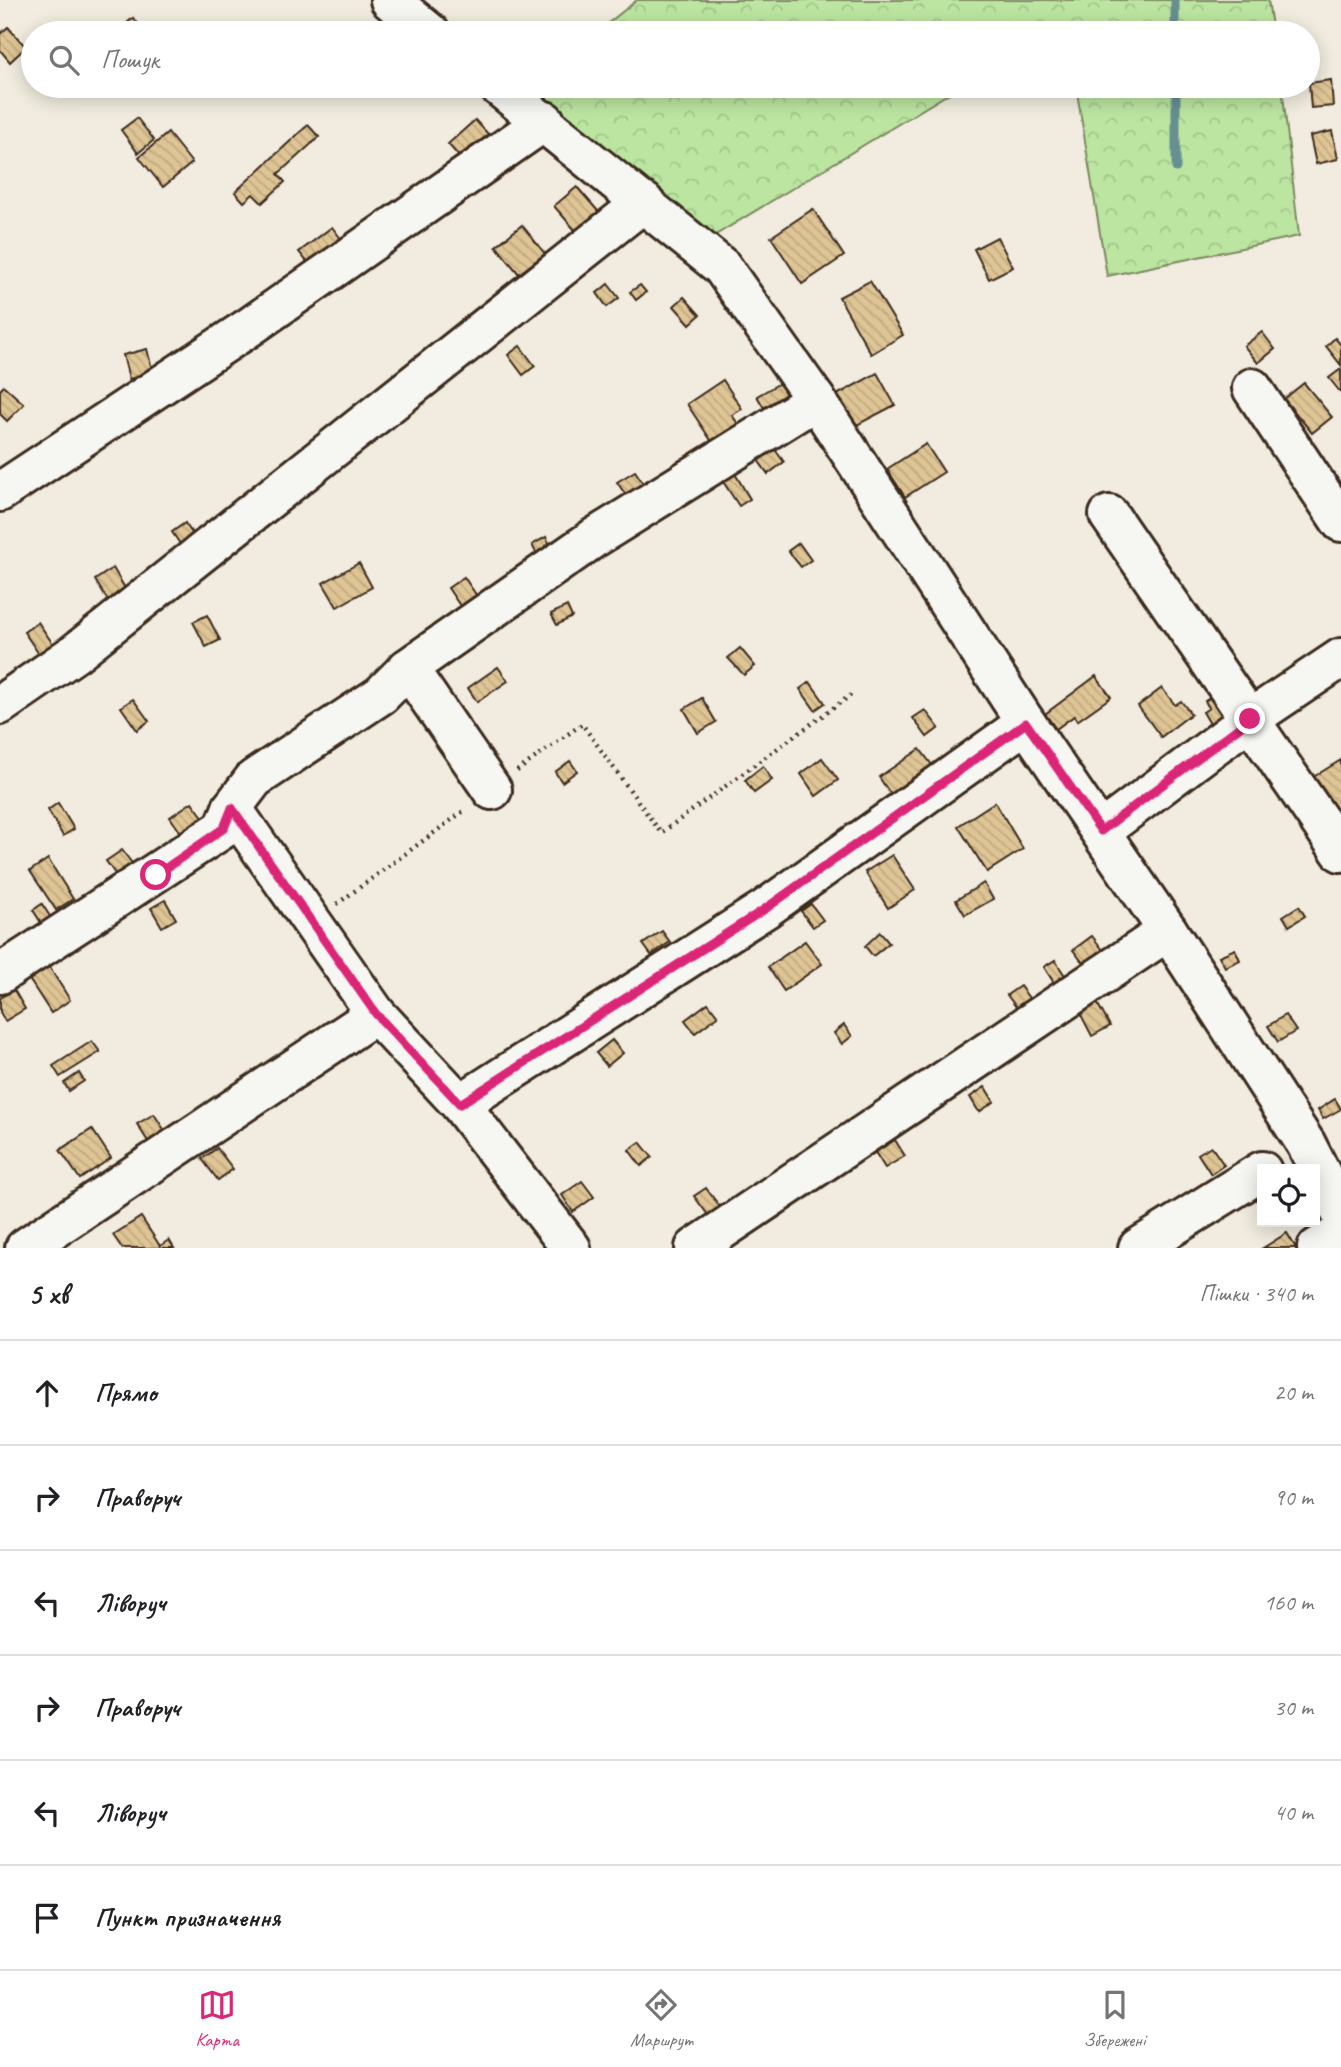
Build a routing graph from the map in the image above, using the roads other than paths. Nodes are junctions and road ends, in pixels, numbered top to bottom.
1 (390, 0) edge
2 (415, 21) edge
3 (514, 98) edge
4 (545, 121) junction
5 (644, 202) junction
6 (1252, 388) dead end
7 (816, 400) junction
8 (0, 492) edge
9 (1109, 514) dead end
10 (1341, 523) edge
11 (1341, 658) edge
12 (408, 668) junction
13 (0, 705) edge
14 (1250, 719) junction
15 (1026, 723) junction
16 (492, 790) road end
17 (232, 808) junction
18 (1101, 831) junction
19 (1341, 852) edge
20 (1168, 931) junction
21 (0, 974) edge
22 (376, 1014) junction
23 (460, 1104) junction
24 (1306, 1143) junction
25 (1273, 1164) edge
26 (1257, 1174) edge
27 (1341, 1213) edge
28 (1341, 1233) edge
29 (25, 1248) edge
30 (571, 1248) edge
31 (695, 1248) edge
32 (1138, 1248) edge
33 (1317, 1248) edge

1 - 2 street
3 - 4 street
4 - 5 street
4 - 8 street
5 - 7 street
5 - 13 street
6 - 10 street
7 - 12 street
7 - 15 street
9 - 14 street
11 - 14 street
12 - 16 street
12 - 17 street
14 - 18 street
14 - 19 street
15 - 18 street
15 - 23 street
17 - 21 street
17 - 22 street
18 - 20 street
20 - 24 street
20 - 31 street
22 - 23 street
22 - 29 street
23 - 30 street
24 - 25 street
24 - 27 street
26 - 32 street
28 - 33 street

